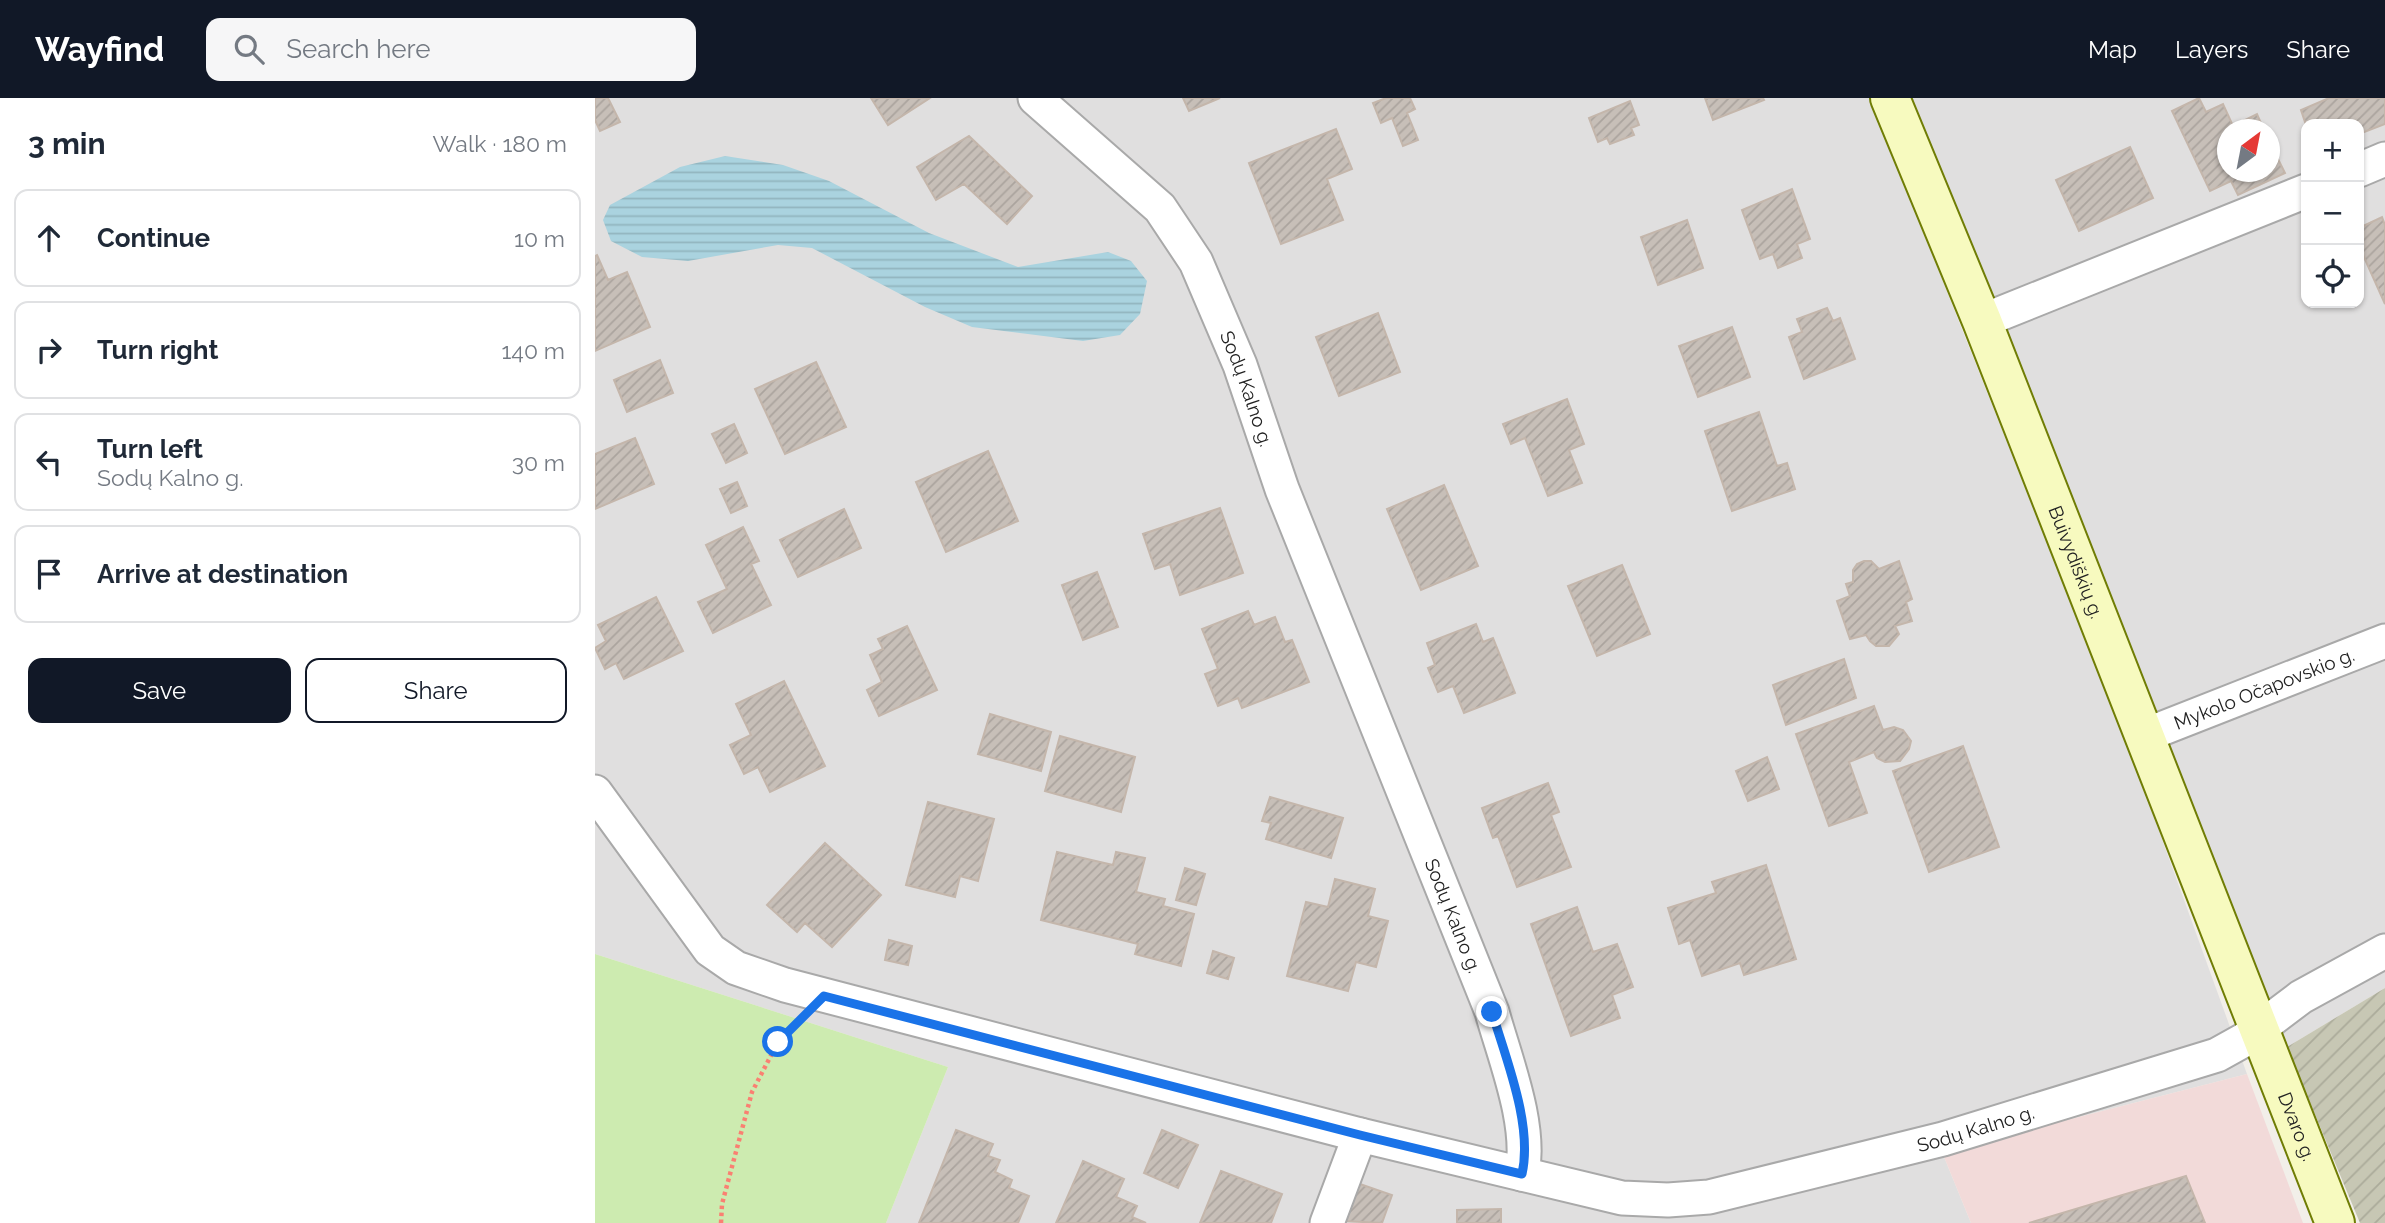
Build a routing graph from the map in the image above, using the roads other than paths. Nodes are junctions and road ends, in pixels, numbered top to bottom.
1 (1035, 98) edge
2 (1891, 98) edge
3 (2385, 159) edge
4 (2364, 168) edge
5 (2301, 193) edge
6 (1982, 321) junction
7 (2385, 641) edge
8 (2143, 736) junction
9 (595, 792) edge
10 (2385, 951) edge
11 (2258, 1029) junction
12 (1360, 1135) junction
13 (1522, 1174) junction
14 (1327, 1223) edge
15 (2335, 1223) edge

1 - 13 street, Sodų Kalno g.
2 - 6 main road, Buivydiškių g.
3 - 4 street
5 - 6 street
6 - 8 main road, Buivydiškių g.
7 - 8 street, Mykolo Očapovskio g.
8 - 11 main road, Buivydiškių g.
9 - 12 street
10 - 11 street, Sodų Kalno g.
11 - 13 street, Sodų Kalno g.
11 - 15 main road, Dvaro g.
12 - 13 street
12 - 14 street

